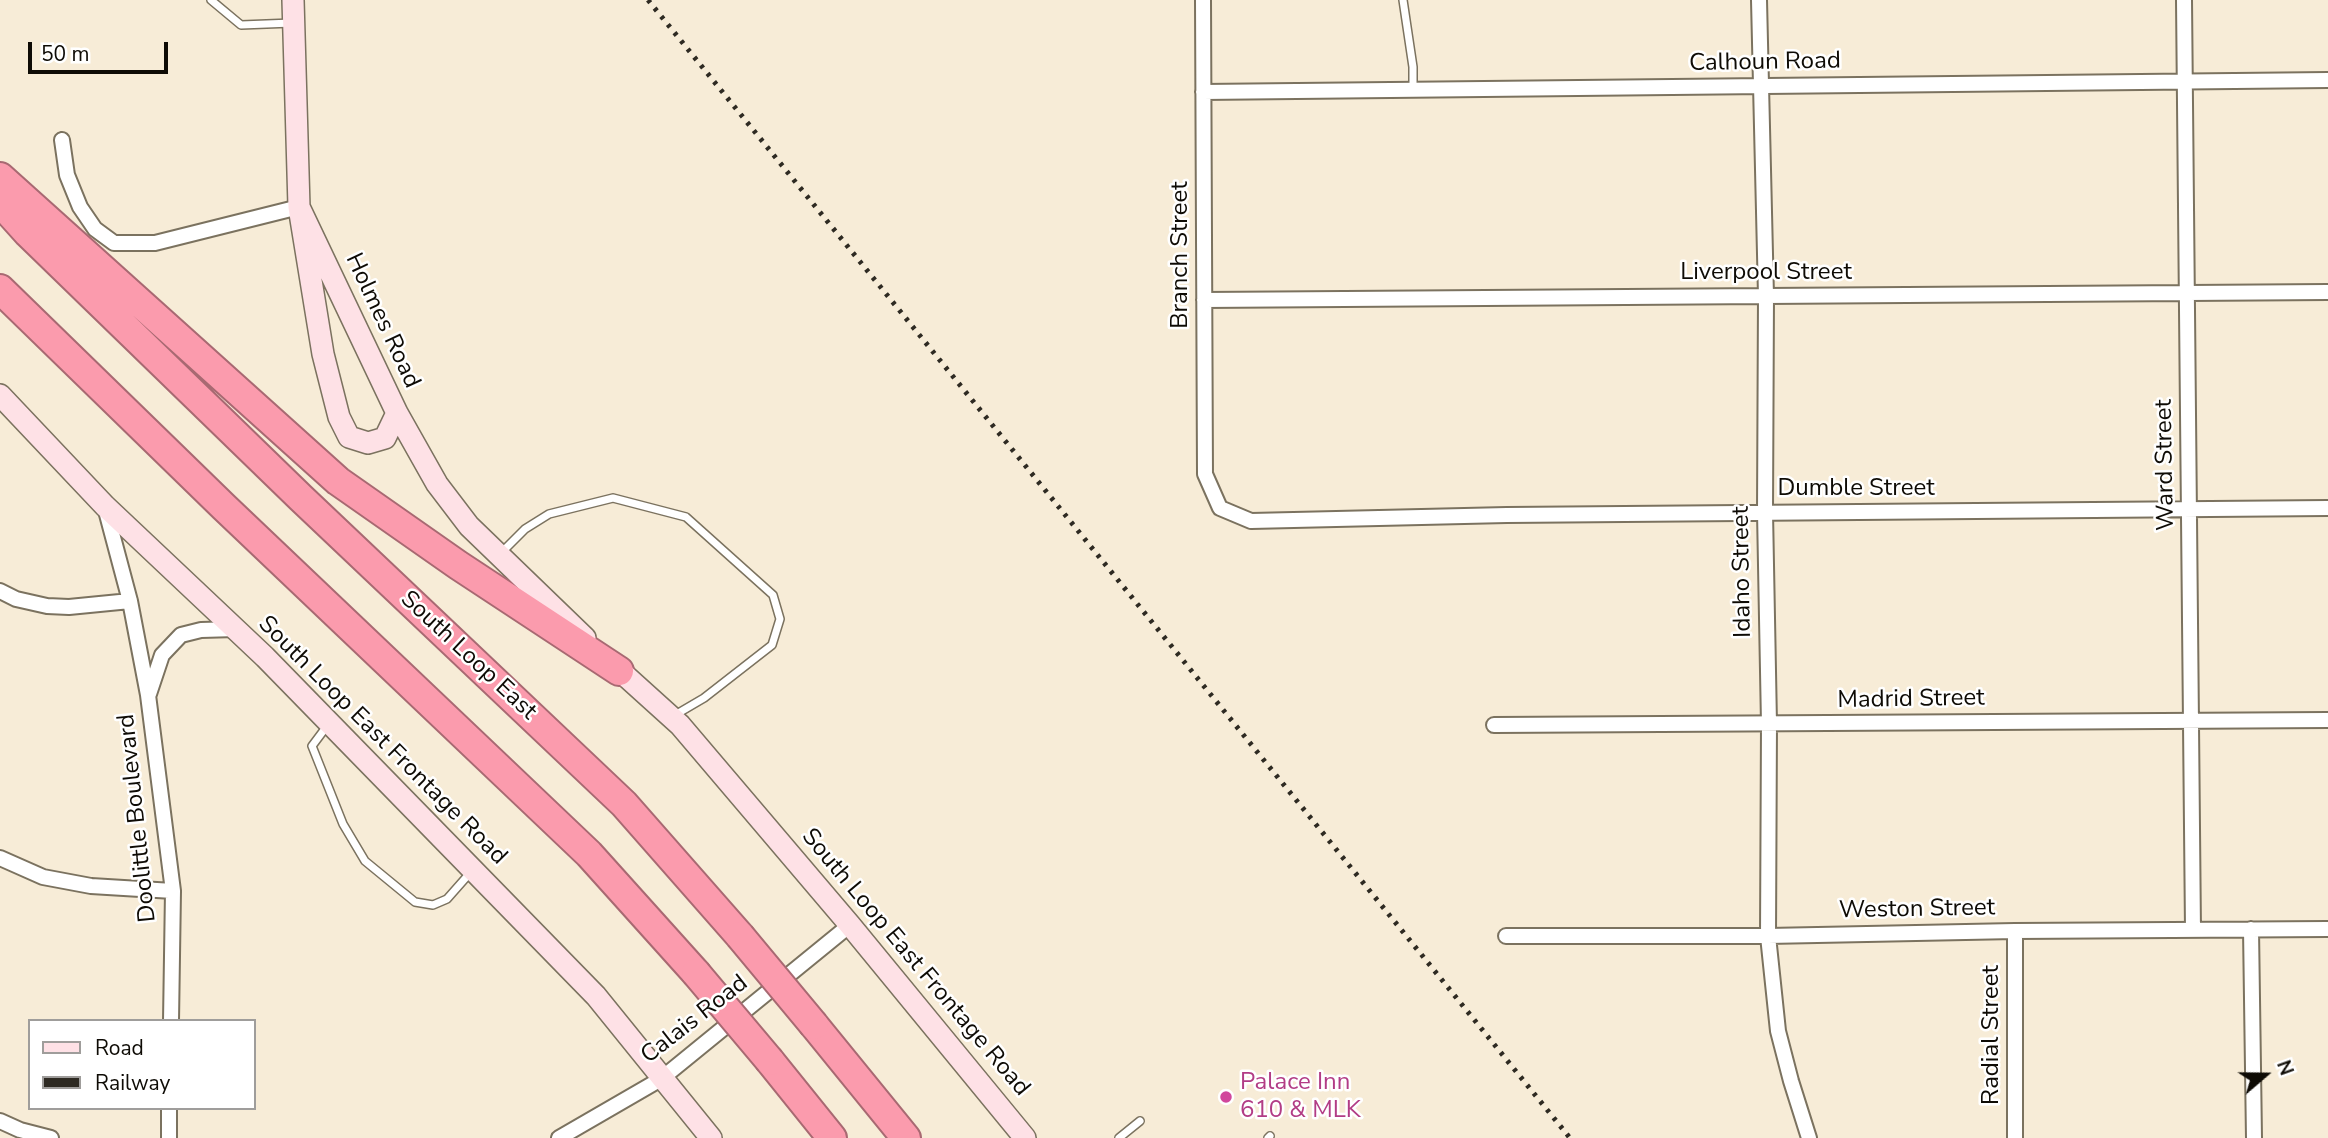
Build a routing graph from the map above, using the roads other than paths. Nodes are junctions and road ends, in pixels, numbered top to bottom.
1 (211, 0) edge
2 (293, 0) edge
3 (1203, 0) edge
4 (1403, 0) edge
5 (1759, 0) edge
6 (2184, 0) edge
7 (293, 23) junction
8 (2185, 80) junction
9 (2328, 80) edge
10 (1760, 86) junction
11 (1413, 90) junction
12 (1203, 93) junction
13 (62, 140) dead end
14 (0, 177) edge
15 (0, 202) edge
16 (299, 207) junction
17 (0, 289) edge
18 (2328, 292) edge
19 (2187, 293) junction
20 (1766, 296) junction
21 (1204, 300) junction
22 (0, 396) edge
23 (397, 413) junction
24 (105, 506) junction
25 (1220, 508) joint
26 (2328, 509) edge
27 (2189, 510) junction
28 (1765, 512) junction
29 (499, 555) junction
30 (0, 591) edge
31 (130, 601) junction
32 (236, 629) junction
33 (619, 670) junction
34 (148, 695) junction
35 (671, 718) junction
36 (2192, 720) junction
37 (2328, 720) edge
38 (330, 723) junction
39 (1769, 724) junction
40 (1494, 725) dead end
41 (0, 858) edge
42 (473, 870) junction
43 (173, 891) junction
44 (850, 925) junction
45 (2193, 929) junction
46 (2251, 929) junction
47 (2328, 929) edge
48 (2015, 931) junction
49 (1506, 936) dead end
50 (1768, 936) junction
51 (171, 1019) edge
52 (661, 1079) junction
53 (170, 1110) edge
54 (0, 1121) edge
55 (1140, 1121) dead end
56 (51, 1138) edge
57 (169, 1138) edge
58 (559, 1138) edge
59 (711, 1138) edge
60 (832, 1138) edge
61 (906, 1138) edge
62 (1025, 1138) edge
63 (1119, 1138) edge
64 (1809, 1138) edge
65 (2015, 1138) edge
66 (2253, 1138) edge

1 - 7 lane
2 - 7 main road, Holmes Road
3 - 12 street, Branch Street
4 - 11 lane
5 - 10 street, Idaho Street
6 - 8 street, Ward Street
7 - 16 main road, Holmes Road
8 - 9 street, Calhoun Road
8 - 10 street, Calhoun Road
8 - 19 street, Ward Street
10 - 11 street, Calhoun Road
10 - 20 street, Idaho Street
11 - 12 street, Calhoun Road
12 - 21 street, Branch Street
13 - 16 street
14 - 33 highway
15 - 61 highway, South Loop East, bridge
16 - 23 main road, Holmes Road
16 - 23 main road, Holmes Road
17 - 60 highway, bridge
18 - 19 street, Liverpool Street
19 - 20 street, Liverpool Street
19 - 27 street, Ward Street
20 - 21 street, Liverpool Street
20 - 28 street, Idaho Street
21 - 25 street, Branch Street
22 - 24 main road, South Loop East Frontage Road
23 - 29 main road, South Loop East Frontage Road
24 - 31 street, Doolittle Boulevard
24 - 32 main road, South Loop East Frontage Road
25 - 28 street, Dumble Street
26 - 27 street, Dumble Street
27 - 28 street, Dumble Street
27 - 36 street, Ward Street
28 - 39 street, Idaho Street
29 - 33 main road, South Loop East Frontage Road
29 - 35 lane
30 - 31 street
31 - 34 street, Doolittle Boulevard
32 - 34 street, Doolittle Boulevard
32 - 38 main road, South Loop East Frontage Road
33 - 35 main road, South Loop East Frontage Road
34 - 43 street, Doolittle Boulevard
35 - 44 main road, South Loop East Frontage Road
36 - 37 street, Madrid Street
36 - 39 street, Madrid Street
36 - 45 street, Ward Street
38 - 42 main road, South Loop East Frontage Road
38 - 42 lane
39 - 40 street, Madrid Street
39 - 50 street, Idaho Street
41 - 43 street
42 - 52 main road, South Loop East Frontage Road
43 - 51 street, Doolittle Boulevard
44 - 52 street, Calais Road
44 - 62 main road, South Loop East Frontage Road
45 - 46 street, Weston Street
45 - 48 street, Weston Street
46 - 47 street, Weston Street
46 - 66 street
48 - 50 street, Weston Street
48 - 65 street, Radial Street
49 - 50 street, Weston Street
50 - 64 street, Idaho Street
52 - 58 street, Calais Road
52 - 59 main road, South Loop East Frontage Road
53 - 57 street
54 - 56 street
55 - 63 lane

